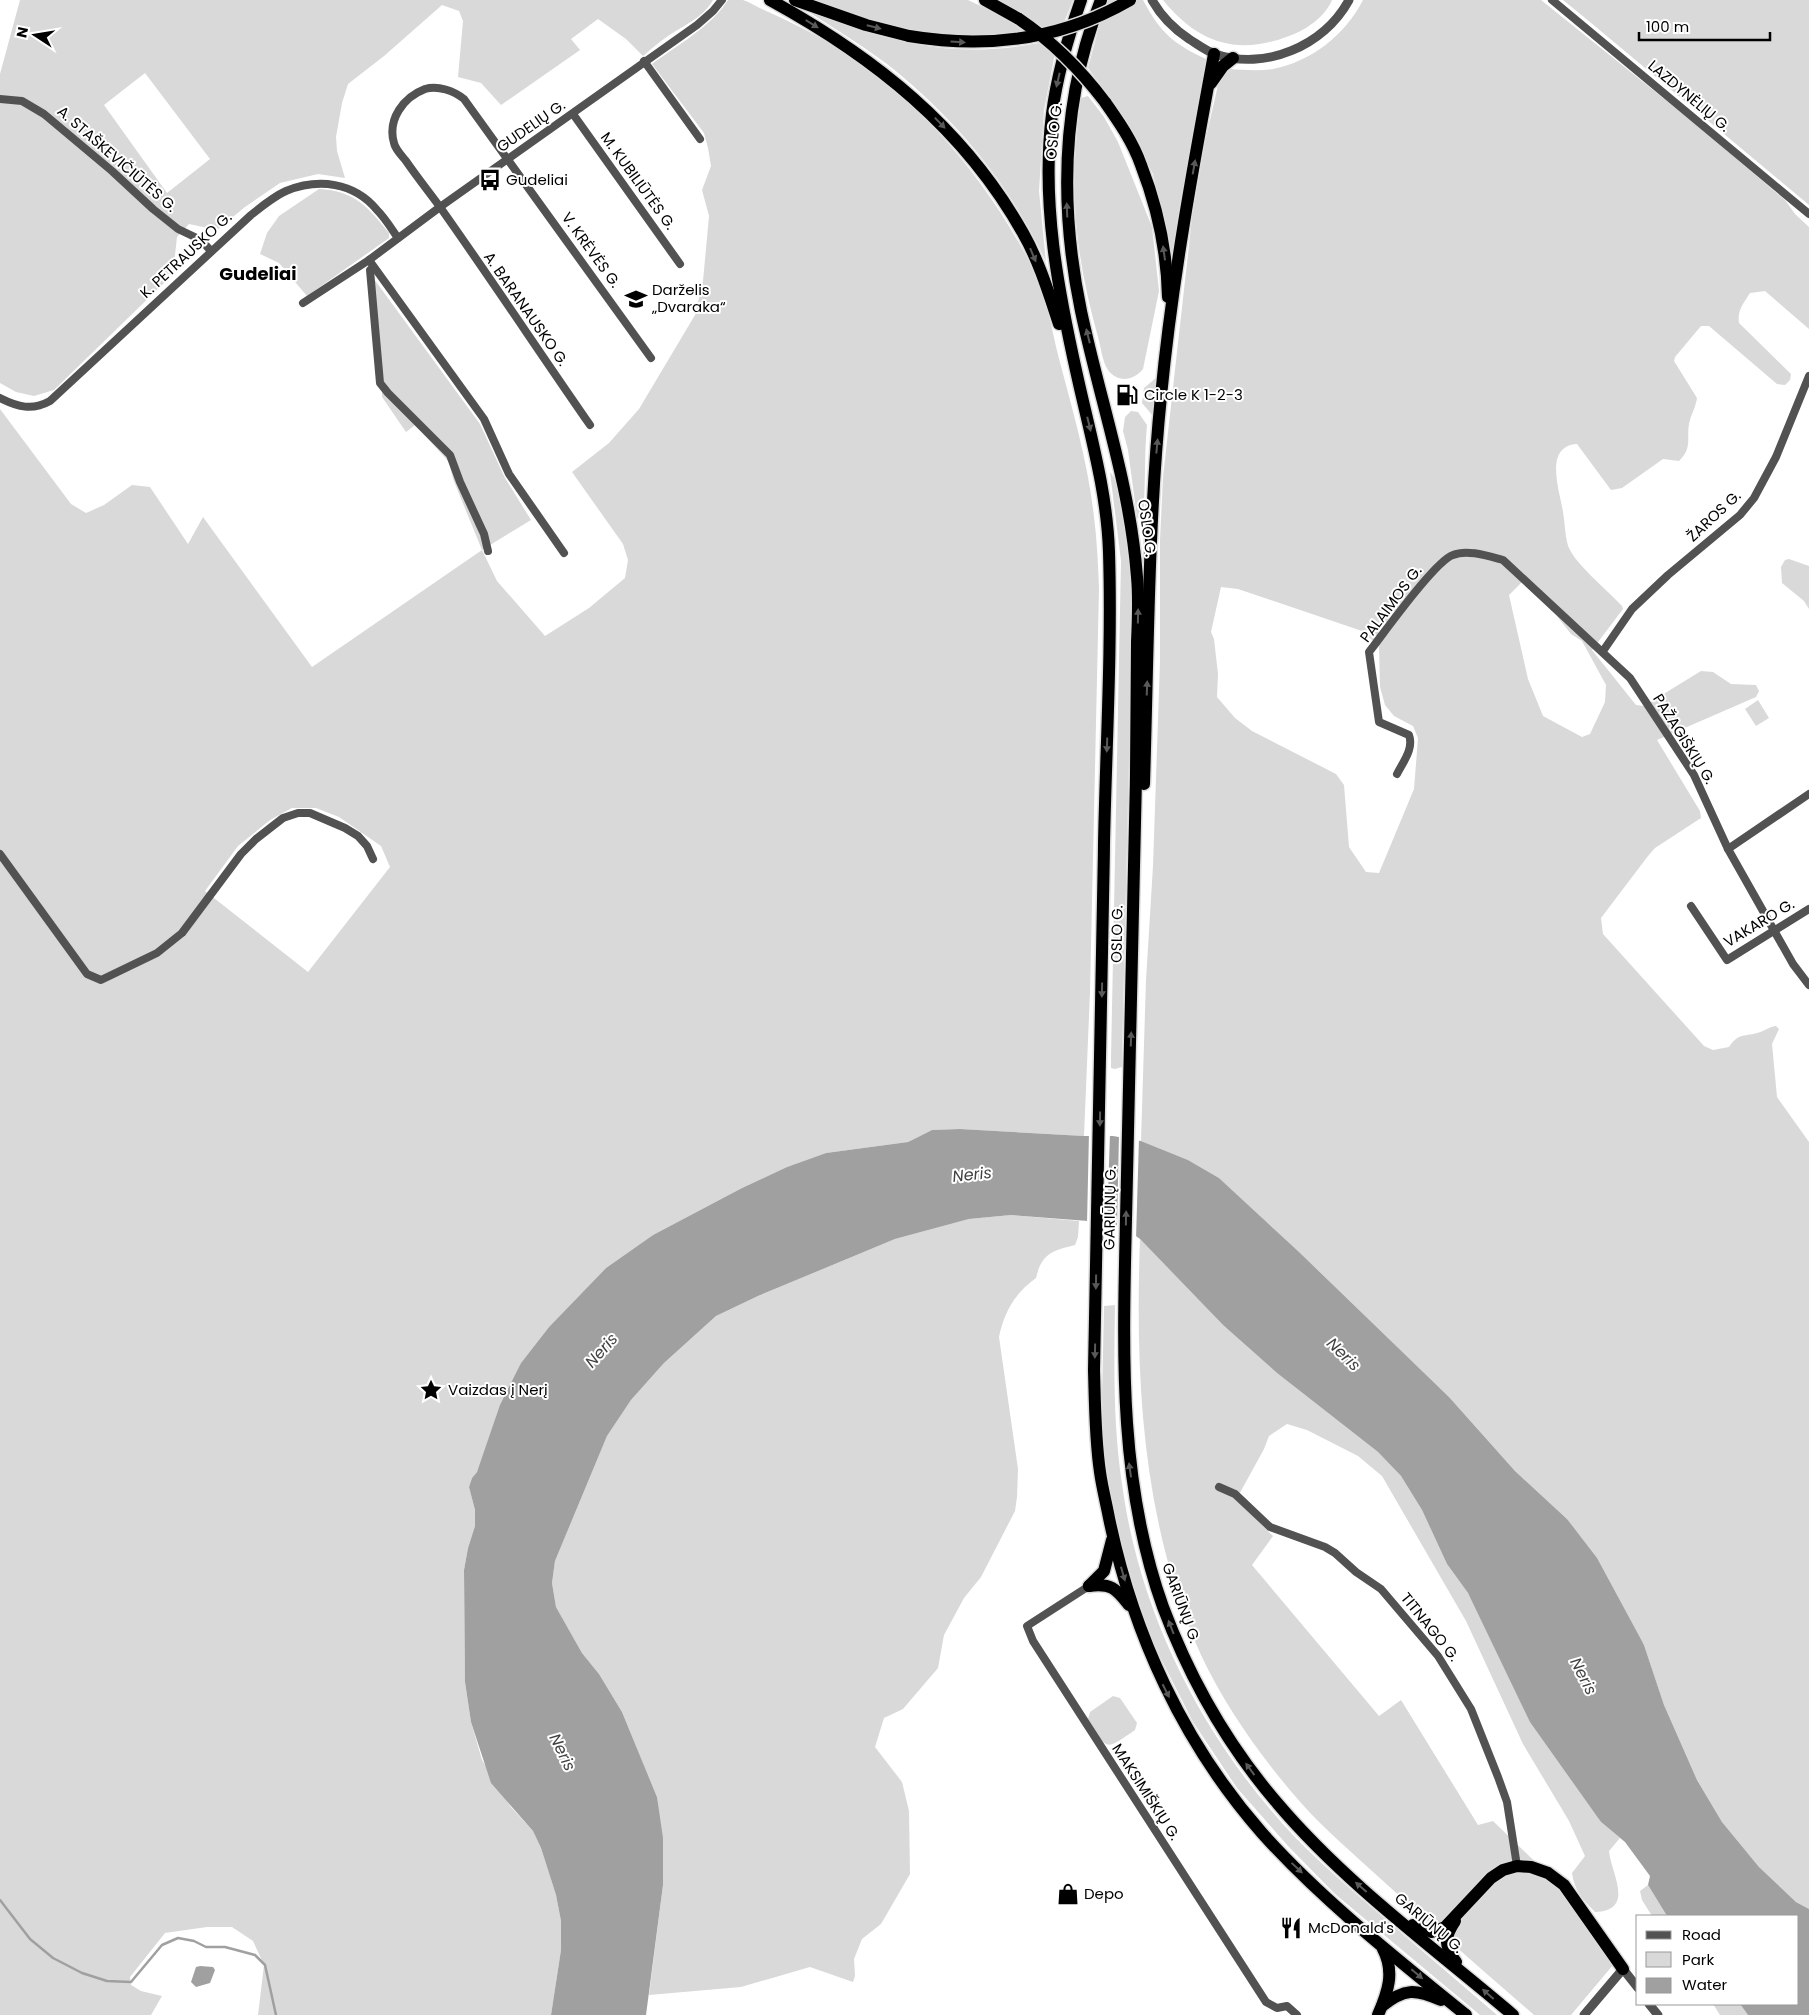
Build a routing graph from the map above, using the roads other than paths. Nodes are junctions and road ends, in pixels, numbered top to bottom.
1 (722, 0) edge
2 (770, 0) edge
3 (795, 0) edge
4 (985, 0) edge
5 (1081, 0) edge
6 (1101, 0) edge
7 (1130, 0) edge
8 (1152, 0) edge
9 (1349, 0) edge
10 (1552, 0) edge
11 (1214, 54) junction
12 (1233, 58) junction
13 (644, 62) junction
14 (1208, 90) junction
15 (0, 100) edge
16 (573, 114) junction
17 (700, 139) dead end
18 (508, 159) junction
19 (440, 207) junction
20 (1809, 214) edge
21 (398, 238) junction
22 (211, 251) junction
23 (371, 264) junction
24 (680, 264) dead end
25 (303, 303) dead end
26 (1168, 337) junction
27 (651, 358) dead end
28 (1809, 376) edge
29 (1077, 377) junction
30 (0, 398) edge
31 (590, 425) dead end
32 (488, 551) dead end
33 (564, 553) dead end
34 (1483, 555) joint
35 (1603, 651) junction
36 (1397, 774) dead end
37 (1809, 794) edge
38 (1728, 849) junction
39 (0, 854) edge
40 (373, 859) dead end
41 (1691, 906) dead end
42 (1809, 908) edge
43 (1774, 930) junction
44 (1133, 964) junction
45 (1809, 985) edge
46 (1101, 1071) joint
47 (1130, 1071) joint
48 (1219, 1487) dead end
49 (1112, 1535) junction
50 (1089, 1586) junction
51 (1135, 1613) junction
52 (1517, 1866) junction
53 (1464, 1909) junction
54 (1398, 1918) junction
55 (1380, 1943) junction
56 (1623, 1969) junction
57 (1464, 1974) junction
58 (1636, 1985) edge
59 (1454, 2005) junction
60 (1650, 2005) edge
61 (1380, 2010) edge
62 (1297, 2015) edge
63 (1466, 2015) edge
64 (1513, 2015) edge
65 (1584, 2015) edge
66 (1658, 2015) edge

1 - 13 street, GUDELIŲ G.
2 -> 29 highway
3 -> 7 highway, bridge
26 -> 4 highway, bridge
5 -> 29 highway, OSLO G.
44 -> 6 highway, OSLO G.
8 - 11 street
9 - 12 street
10 - 20 street, LAZDYNĖLIŲ G.
11 - 12 street
11 - 14 highway
12 - 14 highway
13 - 16 street, GUDELIŲ G.
13 - 17 street
26 -> 14 highway
15 - 22 street, A. STAŠKEVIČIŪTĖS G.
16 - 18 street, GUDELIŲ G.
16 - 24 street, M. KUBILIŪTĖS G.
18 - 19 street, GUDELIŲ G.
18 - 19 street, V. KRĖVĖS G.
18 - 27 street, V. KRĖVĖS G.
19 - 21 street, GUDELIŲ G.
19 - 31 street, A. BARANAUSKO G.
21 - 22 street, K. PETRAUSKO G.
21 - 23 street, GUDELIŲ G.
22 - 30 street, K. PETRAUSKO G.
23 - 25 street, GUDELIŲ G.
23 - 32 street
23 - 33 street
44 -> 26 highway
28 - 35 street, ŽAROS G.
29 -> 46 highway, OSLO G.
34 - 35 street, PAŽAGIŠKIŲ G.
34 - 36 street, PALAIMOS G.
35 - 38 street, PAŽAGIŠKIŲ G.
37 - 38 street
38 - 43 street, PAŽAGIŠKIŲ G.
39 - 40 street
41 - 43 street, VAKARO G.
42 - 43 street, VAKARO G.
43 - 45 street, PAŽAGIŠKIŲ G.
47 -> 44 highway, OSLO G.
46 -> 49 highway, GARIŪNŲ G.
54 -> 47 highway, GARIŪNŲ G.
48 - 52 street, TITNAGO G.
49 - 50 highway
49 -> 51 highway, GARIŪNŲ G.
50 - 51 highway
50 - 62 street, MAKSIMIŠKIŲ G.
51 -> 55 highway, GARIŪNŲ G.
52 - 53 highway
52 - 56 highway
53 - 54 highway
53 - 57 highway
54 - 57 highway, GARIŪNŲ G.
55 -> 59 highway, GARIŪNŲ G.
55 - 61 highway
56 - 58 street
56 - 65 street
64 -> 57 highway, GARIŪNŲ G.
59 - 61 highway
59 - 63 highway, GARIŪNŲ G.
60 - 66 street

